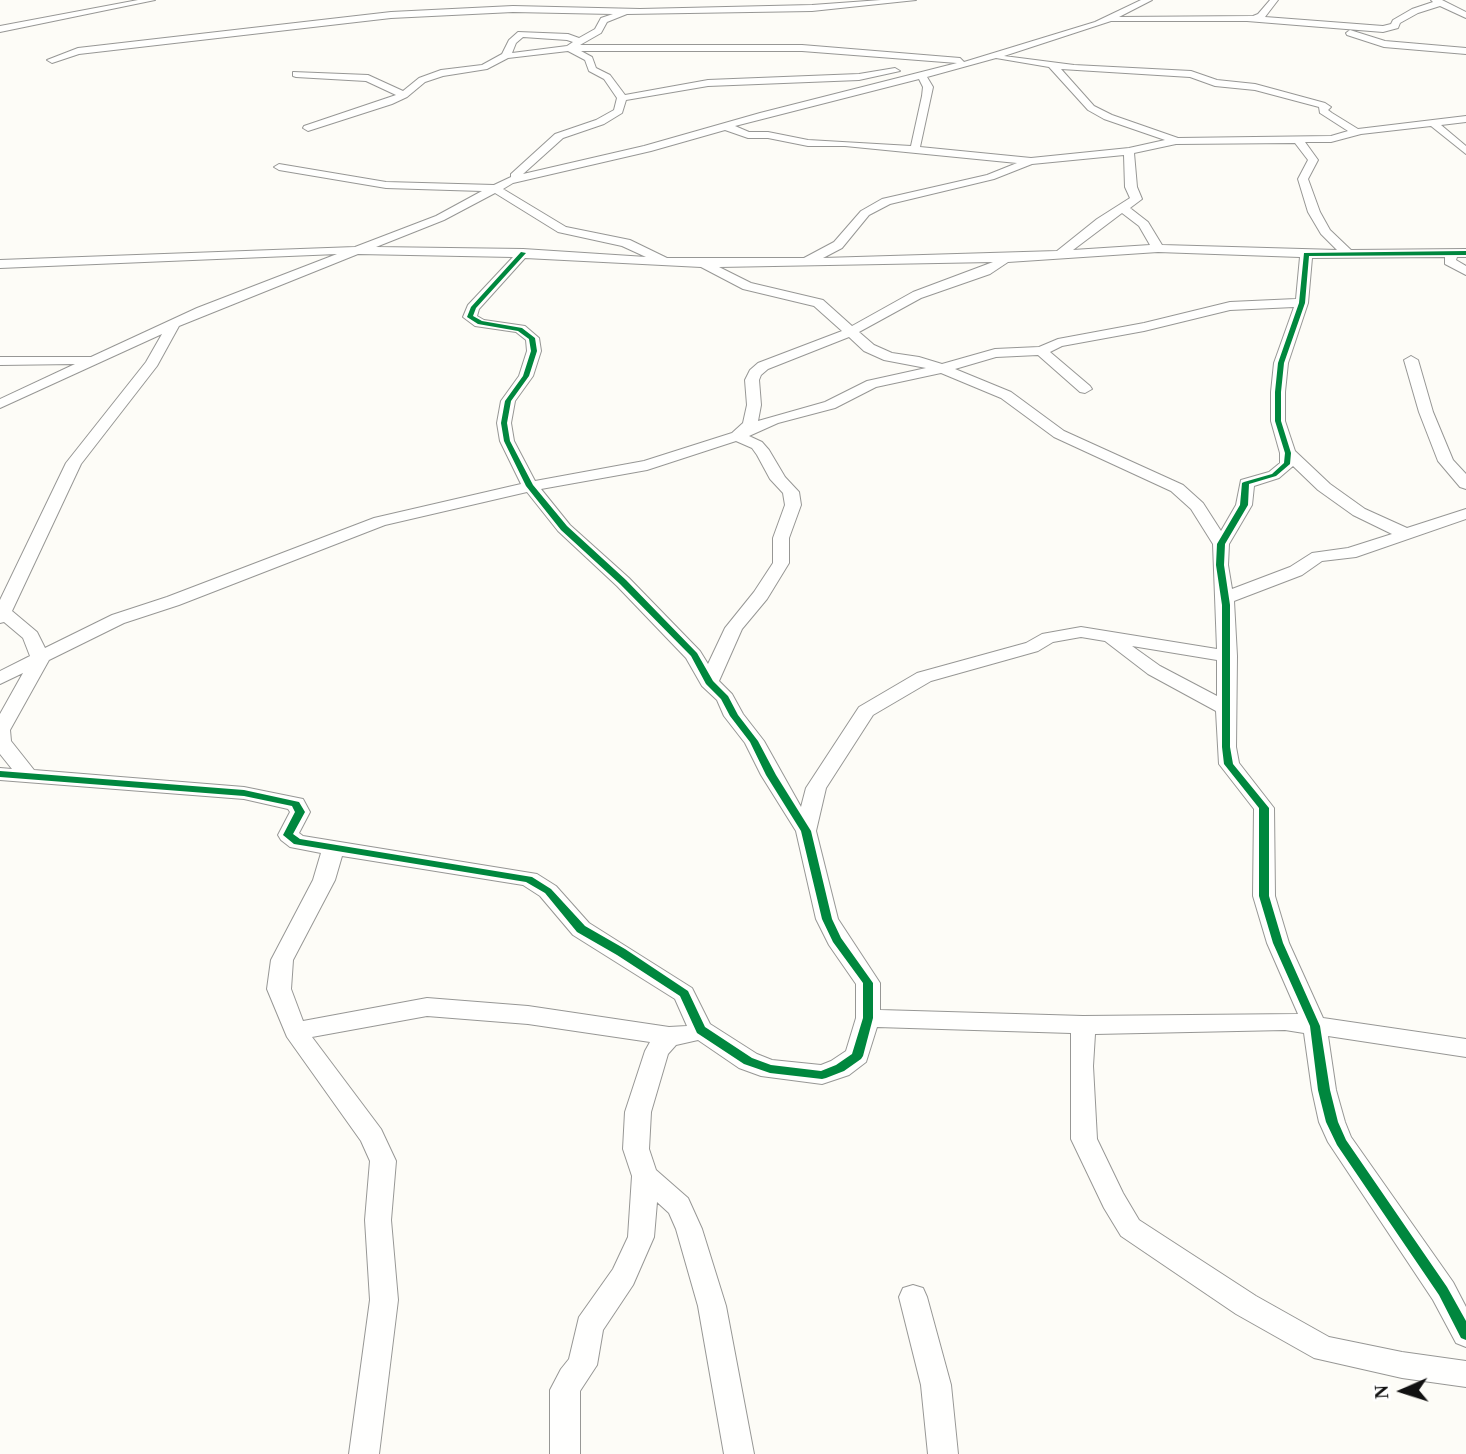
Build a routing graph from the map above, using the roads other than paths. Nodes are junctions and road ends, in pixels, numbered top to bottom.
1 (151, 0) edge
2 (574, 0) edge
3 (649, 0) edge
4 (736, 0) edge
5 (912, 0) edge
6 (1148, 0) edge
7 (1274, 0) edge
8 (1438, 2) edge
9 (794, 8) junction
10 (513, 9) junction
11 (626, 11) junction
12 (1466, 15) edge
13 (1252, 19) junction
14 (1108, 20) junction
15 (1332, 26) junction
16 (0, 29) edge
17 (580, 42) junction
18 (569, 48) junction
19 (1465, 53) edge
20 (506, 56) junction
21 (992, 56) junction
22 (52, 60) dead end
23 (954, 61) junction
24 (974, 62) junction
25 (1052, 65) junction
26 (774, 69) dead end
27 (296, 74) dead end
28 (923, 77) junction
29 (809, 78) junction
30 (404, 95) junction
31 (622, 98) junction
32 (808, 104) junction
33 (1466, 119) edge
34 (1434, 121) junction
35 (725, 127) junction
36 (308, 128) dead end
37 (1357, 132) junction
38 (1177, 141) junction
39 (1299, 141) junction
40 (914, 149) junction
41 (1129, 151) junction
42 (1466, 151) edge
43 (1031, 161) junction
44 (279, 167) dead end
45 (509, 181) junction
46 (494, 188) junction
47 (1124, 206) junction
48 (1158, 248) junction
49 (359, 251) junction
50 (523, 253) junction
51 (1460, 253) edge
52 (1061, 254) junction
53 (1306, 254) junction
54 (1348, 254) junction
55 (1008, 258) junction
56 (804, 262) junction
57 (670, 264) junction
58 (704, 264) junction
59 (4, 265) edge
60 (1466, 271) edge
61 (1302, 303) junction
62 (173, 327) junction
63 (848, 333) junction
64 (1041, 351) junction
65 (100, 359) junction
66 (1411, 360) dead end
67 (0, 361) edge
68 (943, 369) junction
69 (1086, 389) dead end
70 (0, 404) edge
71 (737, 436) junction
72 (1288, 453) junction
73 (1466, 484) edge
74 (530, 486) junction
75 (1466, 514) edge
76 (1408, 534) junction
77 (1221, 544) junction
78 (1225, 598) junction
79 (2, 616) edge
80 (1110, 639) junction
81 (1228, 656) junction
82 (41, 659) junction
83 (0, 678) edge
84 (709, 682) junction
85 (1228, 710) junction
86 (0, 774) edge
87 (28, 776) junction
88 (806, 831) junction
89 (334, 846) junction
90 (868, 1018) junction
91 (1083, 1025) junction
92 (1315, 1026) junction
93 (701, 1030) junction
94 (295, 1031) junction
95 (670, 1036) junction
96 (1466, 1048) edge
97 (645, 1176) junction
98 (913, 1297) dead end
99 (1466, 1334) edge
100 (1466, 1374) edge
101 (364, 1454) edge
102 (565, 1454) edge
103 (738, 1454) edge
104 (943, 1454) edge

1 - 16 street
2 - 10 street
3 - 11 street
4 - 9 street
5 - 9 street
6 - 14 street
7 - 13 street
8 - 12 street
8 - 15 street
9 - 11 street
10 - 11 street
10 - 22 street
11 - 17 street
13 - 14 street
13 - 15 street
14 - 21 street
15 - 19 street
17 - 18 street
17 - 20 street
18 - 20 street
18 - 23 street
18 - 31 street
20 - 30 street
21 - 24 street
21 - 25 street
23 - 24 street
23 - 29 street
24 - 28 street
25 - 37 street
25 - 38 street
26 - 29 street
27 - 30 street
28 - 32 street
28 - 40 street
29 - 31 street
29 - 32 street
30 - 36 street
31 - 45 street
32 - 35 street
33 - 34 street
34 - 37 street
34 - 42 street
35 - 40 street
35 - 45 street
37 - 39 street
38 - 39 street
38 - 41 street
39 - 54 street
40 - 43 street
41 - 43 street
41 - 47 street
43 - 56 street
44 - 46 street
45 - 46 street
46 - 49 street
46 - 57 street
47 - 48 street
47 - 52 street
48 - 52 street
48 - 53 street
49 - 50 street
49 - 59 street
49 - 62 street
50 - 57 street
50 - 74 street
51 - 54 street
51 - 60 street
52 - 55 street
53 - 54 street
53 - 61 street
55 - 56 street
55 - 63 street
56 - 58 street
57 - 58 street
58 - 63 street
61 - 64 street
61 - 72 street
62 - 65 street
62 - 79 street
63 - 68 street
63 - 71 street
64 - 68 street
64 - 69 street
65 - 67 street
65 - 70 street
66 - 73 street
68 - 71 street
68 - 77 street
71 - 74 street
71 - 84 street
72 - 76 street
72 - 77 street
74 - 82 street
74 - 84 street
75 - 76 street
76 - 78 street
77 - 78 street
78 - 81 street
79 - 82 street
80 - 81 street
80 - 85 street
80 - 88 street
81 - 85 street
82 - 83 street
82 - 87 street
84 - 88 street
85 - 92 street
86 - 87 street
87 - 89 street
88 - 90 street
89 - 93 street
89 - 94 street
90 - 91 street
90 - 93 street
91 - 92 street
91 - 100 street
92 - 96 street
92 - 99 street
93 - 95 street
94 - 95 street
94 - 101 street
95 - 97 street
97 - 102 street
97 - 103 street
98 - 104 street

